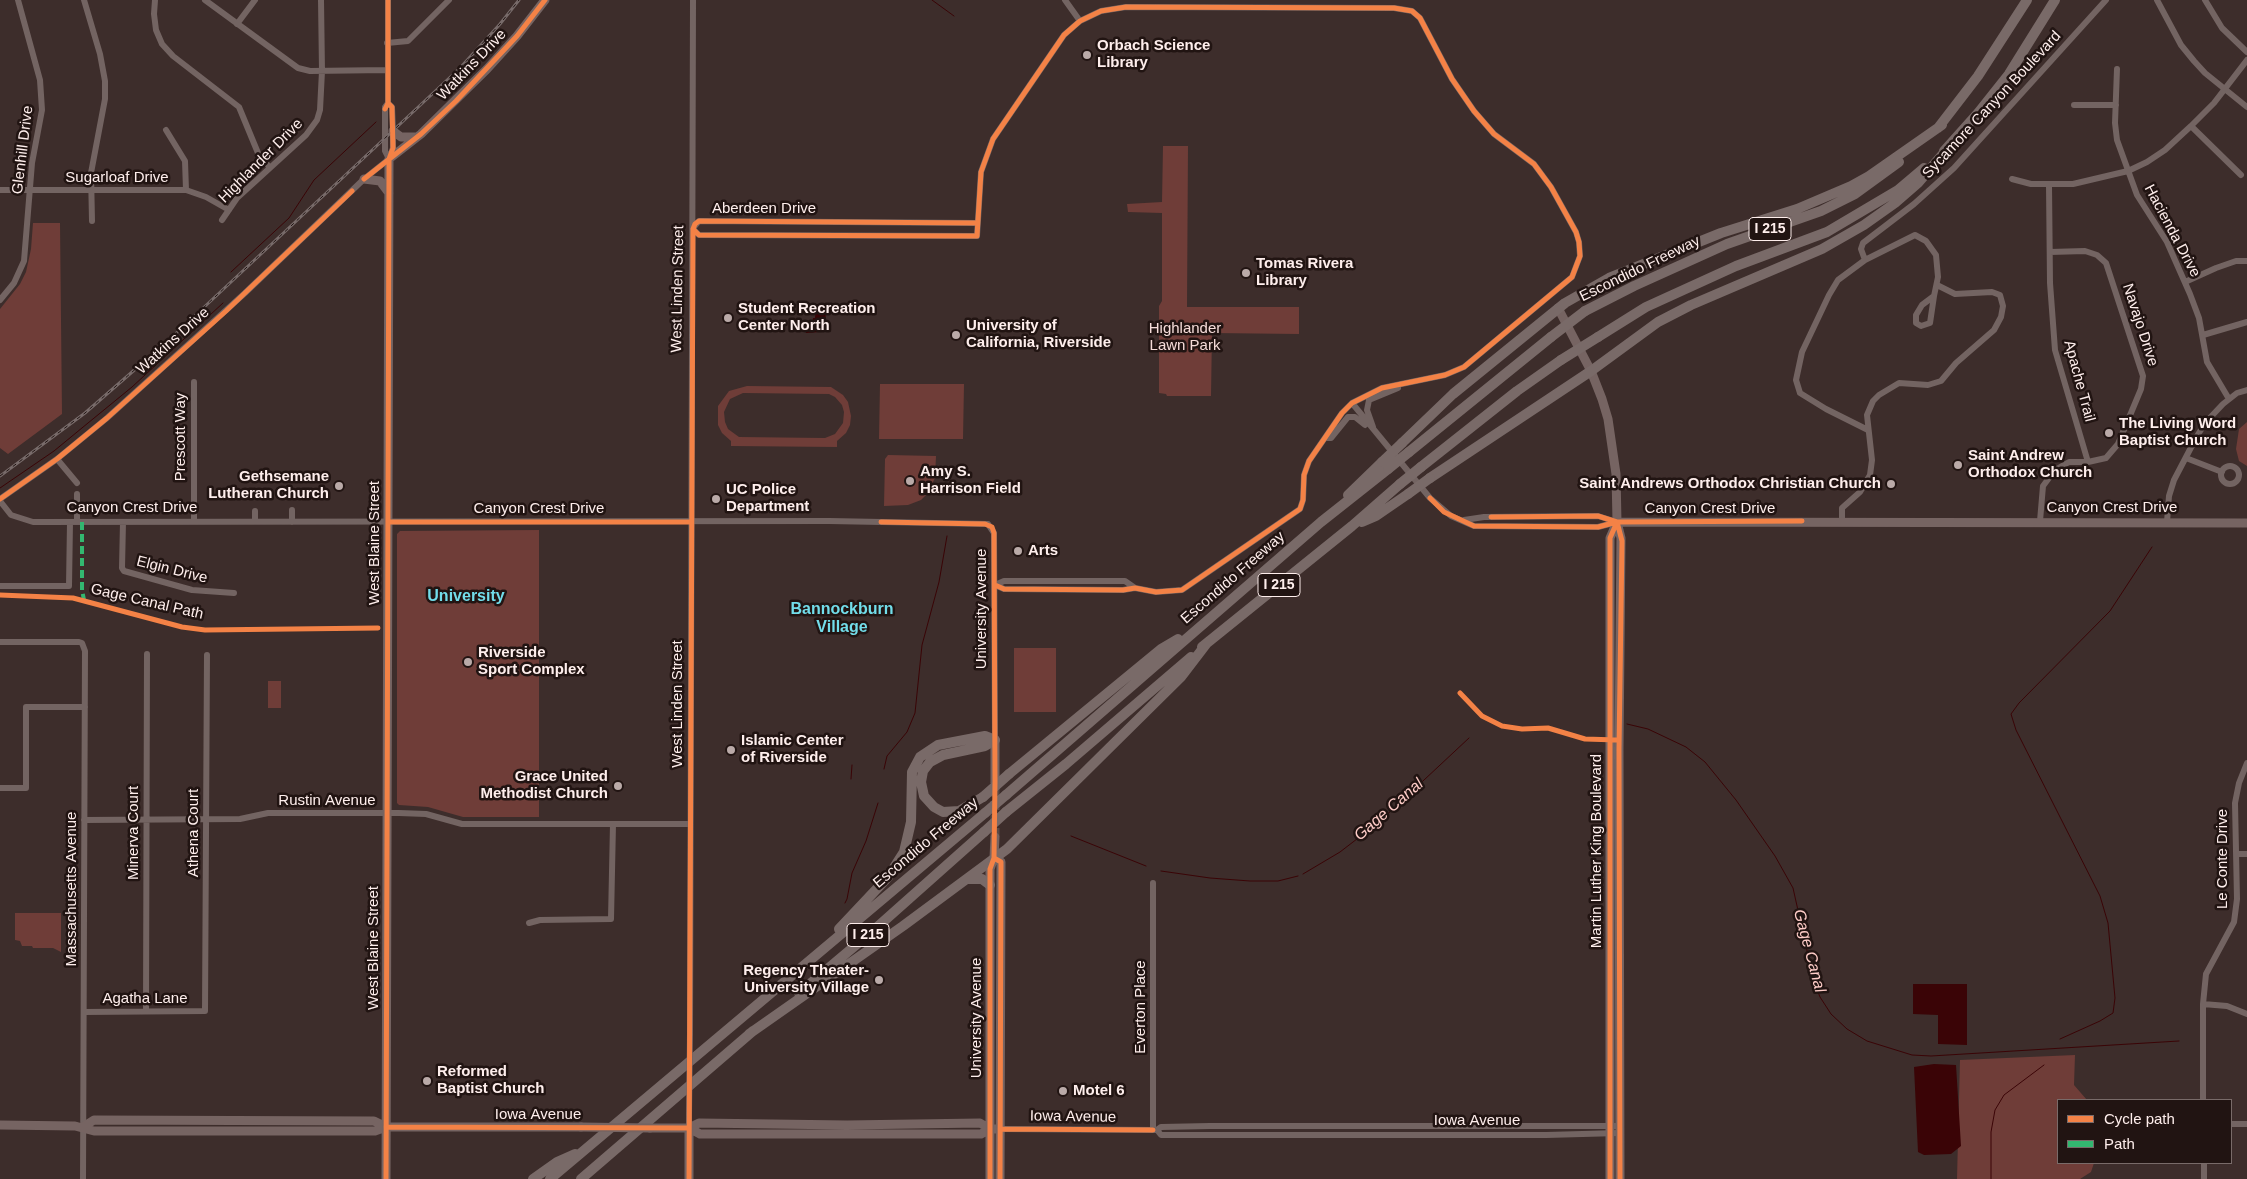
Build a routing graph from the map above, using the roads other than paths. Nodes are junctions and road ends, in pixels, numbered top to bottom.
1 (18, 0) edge
2 (84, 0) edge
3 (155, 0) edge
4 (205, 0) edge
5 (255, 0) edge
6 (322, 0) edge
7 (388, 0) edge
8 (449, 0) edge
9 (544, 0) edge
10 (693, 0) edge
11 (1065, 0) edge
12 (2027, 0) edge
13 (2055, 0) edge
14 (2106, 0) edge
15 (2157, 0) edge
16 (2205, 0) edge
17 (1080, 22) junction
18 (237, 24) junction
19 (388, 42) junction
20 (2247, 52) edge
21 (2247, 60) edge
22 (2117, 69) dead end
23 (387, 70) junction
24 (322, 71) junction
25 (2225, 89) junction
26 (388, 103) junction
27 (2074, 105) dead end
28 (2116, 106) junction
29 (2247, 107) edge
30 (1942, 125) junction
31 (2191, 126) junction
32 (166, 130) dead end
33 (393, 131) junction
34 (416, 137) junction
35 (1949, 147) junction
36 (389, 159) junction
37 (270, 168) junction
38 (2128, 171) junction
39 (2241, 175) dead end
40 (364, 179) junction
41 (2012, 179) dead end
42 (2049, 185) junction
43 (0, 190) edge
44 (29, 190) junction
45 (92, 190) junction
46 (186, 190) junction
47 (389, 193) junction
48 (229, 210) junction
49 (222, 220) dead end
50 (92, 221) dead end
51 (977, 223) junction
52 (693, 229) junction
53 (2050, 252) junction
54 (1865, 260) junction
55 (2247, 261) edge
56 (2185, 282) junction
57 (1937, 285) junction
58 (1934, 296) junction
59 (0, 300) edge
60 (1558, 308) junction
61 (2247, 322) edge
62 (2203, 335) junction
63 (1591, 371) junction
64 (194, 382) dead end
65 (1408, 382) junction
66 (2247, 390) edge
67 (2229, 399) junction
68 (1352, 404) junction
69 (1868, 430) junction
70 (1374, 431) junction
71 (1325, 438) junction
72 (2186, 458) junction
73 (57, 459) junction
74 (2088, 462) junction
75 (1385, 465) junction
76 (2222, 472) dead end
77 (77, 483) dead end
78 (77, 494) dead end
79 (0, 500) edge
80 (292, 510) dead end
81 (255, 511) dead end
82 (1464, 520) junction
83 (194, 521) junction
84 (255, 521) junction
85 (2040, 521) junction
86 (73, 522) junction
87 (122, 522) junction
88 (292, 522) junction
89 (388, 522) junction
90 (691, 522) junction
91 (1617, 522) junction
92 (1842, 522) junction
93 (2167, 522) junction
94 (2247, 523) edge
95 (992, 526) joint
96 (1352, 526) junction
97 (995, 585) junction
98 (0, 586) edge
99 (234, 593) dead end
100 (1196, 629) junction
101 (0, 642) edge
102 (1207, 643) junction
103 (147, 654) dead end
104 (207, 655) dead end
105 (85, 707) junction
106 (995, 740) junction
107 (2247, 763) edge
108 (995, 782) tunnel mouth
109 (0, 788) edge
110 (387, 813) junction
111 (84, 820) junction
112 (147, 820) junction
113 (206, 820) junction
114 (613, 824) junction
115 (690, 824) junction
116 (994, 836) tunnel mouth
117 (2236, 854) junction
118 (2247, 854) edge
119 (994, 858) junction
120 (966, 880) junction
121 (1153, 883) dead end
122 (990, 885) junction
123 (529, 923) dead end
124 (811, 960) junction
125 (2204, 1004) junction
126 (205, 1011) joint
127 (84, 1012) junction
128 (146, 1012) junction
129 (2247, 1014) edge
130 (749, 1034) junction
131 (2203, 1099) edge
132 (2232, 1124) edge
133 (2247, 1124) edge
134 (0, 1125) edge
135 (83, 1126) junction
136 (386, 1127) junction
137 (689, 1128) junction
138 (990, 1129) junction
139 (1000, 1129) junction
140 (1155, 1130) junction
141 (1610, 1130) junction
142 (1620, 1130) junction
143 (583, 1151) junction
144 (2204, 1164) edge
145 (83, 1179) edge
146 (386, 1179) edge
147 (534, 1179) edge
148 (550, 1179) edge
149 (582, 1179) edge
150 (689, 1179) edge
151 (990, 1179) edge
152 (1000, 1179) edge
153 (1610, 1179) edge
154 (1620, 1179) edge
155 (2204, 1179) edge

1 - 44 street, Glenhill Drive
2 - 45 street
3 - 37 street
4 - 18 street
5 - 18 street
6 - 24 street, Highlander Drive
7 - 19 street, West Blaine Street
8 - 19 street
9 - 34 main road, Watkins Drive
10 - 52 street, West Linden Street
11 - 17 street
12 - 30 highway, Escondido Freeway / I 215
13 - 35 highway, Escondido Freeway / I 215
14 - 54 street, Sycamore Canyon Boulevard
15 - 25 street
16 - 20 street
17 - 51 street
17 - 65 street
18 - 24 street
19 - 23 street, West Blaine Street
21 - 25 street
22 - 28 street, Hacienda Drive
23 - 24 street
23 - 26 street, West Blaine Street
24 - 37 street, Highlander Drive
25 - 29 street
25 - 31 street
26 - 33 street, West Blaine Street
26 - 36 street, West Blaine Street
27 - 28 street
28 - 38 street, Hacienda Drive
30 - 60 highway
30 - 75 highway, Escondido Freeway / I 215, bridge
31 - 38 street
31 - 39 street
32 - 46 street
33 - 34 main road
33 - 36 street, West Blaine Street
34 - 36 main road, Watkins Drive
35 - 63 highway
35 - 96 highway, Escondido Freeway / I 215, bridge
36 - 40 street, Watkins Drive
36 - 47 main road, West Blaine Street
37 - 48 street, Highlander Drive
38 - 42 street
38 - 56 street, Hacienda Drive
40 - 47 main road
40 - 73 street, Watkins Drive
41 - 42 street
42 - 53 street, Apache Trail
43 - 44 street, Sugarloaf Drive
44 - 45 street, Sugarloaf Drive
44 - 59 street, Glenhill Drive
45 - 46 street, Sugarloaf Drive
45 - 50 street
46 - 48 street, Sugarloaf Drive
47 - 89 main road, West Blaine Street
48 - 49 street, Highlander Drive
51 - 52 street, Aberdeen Drive
51 - 52 street, Aberdeen Drive
52 - 90 street, West Linden Street
53 - 74 street, Apache Trail
53 - 74 street, Navajo Drive
54 - 57 street
54 - 69 street
55 - 56 street
56 - 62 street, Hacienda Drive
57 - 58 street
57 - 69 street
58 - 58 street
60 - 63 main road, Martin Luther King Boulevard
60 - 75 highway, bridge
61 - 62 street
62 - 67 street, Hacienda Drive
63 - 91 main road, Martin Luther King Boulevard
63 - 96 highway, bridge
64 - 83 street, Prescott Way
65 - 68 street
65 - 70 street
66 - 67 street
67 - 72 street
68 - 70 street, Canyon Crest Drive
68 - 71 street
69 - 92 street
70 - 71 street
70 - 82 street, Canyon Crest Drive
71 - 97 street
72 - 76 street
72 - 93 street
73 - 77 street
73 - 79 street, Watkins Drive
74 - 85 street
75 - 100 highway, Escondido Freeway / I 215
78 - 86 street
79 - 86 street, Canyon Crest Drive
80 - 88 street
81 - 84 street
82 - 91 street, Canyon Crest Drive
82 - 91 street, Canyon Crest Drive
83 - 84 street, Canyon Crest Drive
83 - 87 street, Canyon Crest Drive
84 - 88 street, Canyon Crest Drive
85 - 92 main road, Canyon Crest Drive
85 - 93 main road, Canyon Crest Drive
86 - 87 street, Canyon Crest Drive
86 - 98 street
87 - 99 street, Elgin Drive
88 - 89 street, Canyon Crest Drive
89 - 90 street, Canyon Crest Drive
89 - 110 main road, West Blaine Street
90 - 95 street, Canyon Crest Drive
90 - 115 street, West Linden Street
91 - 92 main road, Canyon Crest Drive
91 - 141 main road, Martin Luther King Boulevard
91 - 142 main road, Martin Luther King Boulevard
93 - 94 main road, Canyon Crest Drive
95 - 97 street, University Avenue
96 - 102 highway, Escondido Freeway / I 215
97 - 106 street, University Avenue
100 - 106 highway, bridge
100 - 124 highway, Escondido Freeway / I 215, bridge
101 - 105 street, Massachusetts Avenue
102 - 119 highway
102 - 130 highway, Escondido Freeway / I 215, bridge
103 - 112 street, Minerva Court
104 - 113 street, Athena Court
105 - 109 street
105 - 111 street, Massachusetts Avenue
106 - 108 main road, University Avenue
106 - 124 highway
107 - 117 street, Le Conte Drive
110 - 113 street, Rustin Avenue
110 - 114 street, Rustin Avenue
110 - 136 main road, West Blaine Street
111 - 112 street, Rustin Avenue
111 - 127 street, Massachusetts Avenue
112 - 113 street, Rustin Avenue
112 - 128 street, Minerva Court
113 - 126 street, Athena Court
114 - 115 street, Rustin Avenue
114 - 123 street
115 - 137 street, West Linden Street, bridge
116 - 119 main road, University Avenue
117 - 118 street
117 - 125 street, Le Conte Drive
119 - 120 highway
119 - 122 main road, University Avenue
119 - 139 main road, University Avenue
120 - 122 highway
120 - 130 highway
121 - 140 street, Everton Place
122 - 138 main road, University Avenue
124 - 143 highway, Escondido Freeway / I 215
125 - 129 street
125 - 131 street, Le Conte Drive
126 - 128 street, Agatha Lane
127 - 128 street, Agatha Lane
127 - 135 street, Massachusetts Avenue
130 - 149 highway, Escondido Freeway / I 215
132 - 133 street
134 - 135 main road, Iowa Avenue
135 - 136 main road, Iowa Avenue
135 - 145 street, Massachusetts Avenue
136 - 137 main road, Iowa Avenue, bridge
136 - 146 main road, West Blaine Street
137 - 138 main road, Iowa Avenue
137 - 150 main road, West Linden Street
138 - 139 main road, Iowa Avenue
138 - 151 main road, University Avenue
139 - 140 street, Iowa Avenue
139 - 152 main road, University Avenue
140 - 141 street, Iowa Avenue
141 - 142 street, Iowa Avenue
141 - 153 main road, Martin Luther King Boulevard
142 - 154 main road, Martin Luther King Boulevard
143 - 147 highway
143 - 148 highway, Escondido Freeway / I 215
144 - 155 street

